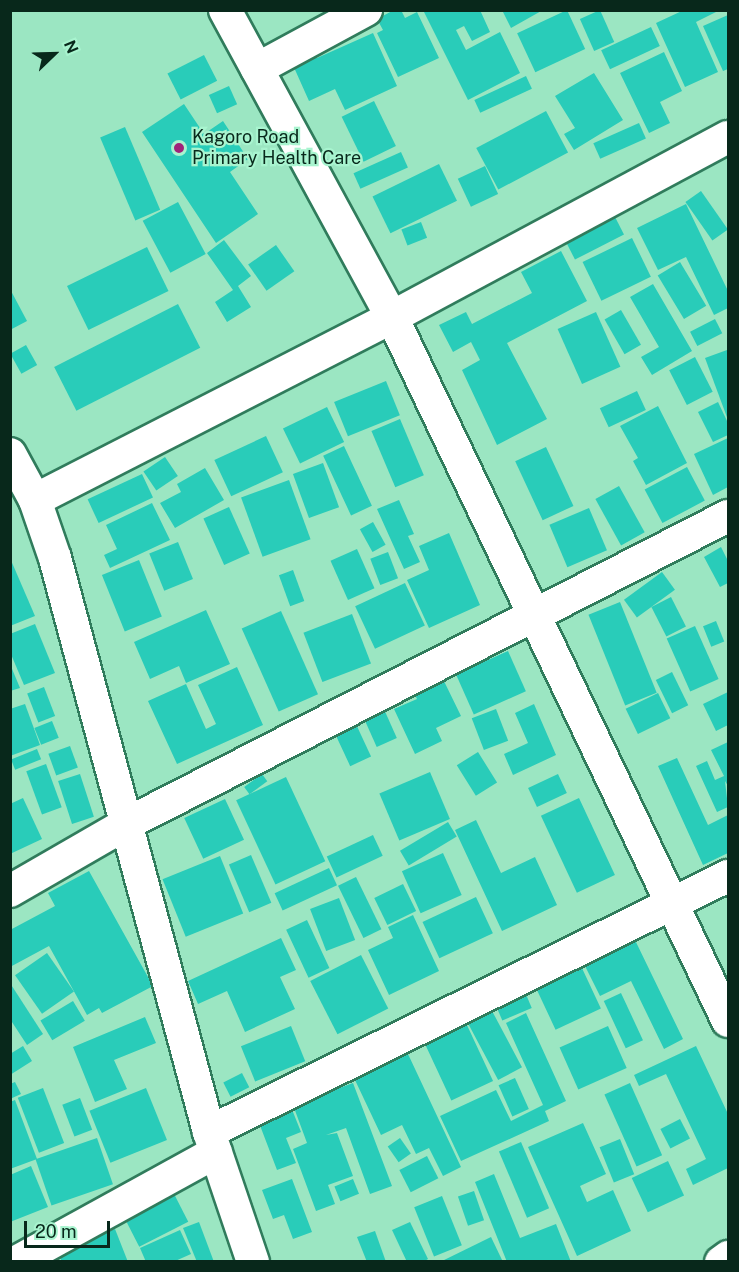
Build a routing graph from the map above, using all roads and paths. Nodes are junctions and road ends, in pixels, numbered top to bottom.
1 (225, 10) edge
2 (366, 10) edge
3 (257, 69) junction
4 (729, 137) edge
5 (392, 317) junction
6 (10, 454) edge
7 (35, 500) junction
8 (729, 516) edge
9 (534, 616) junction
10 (128, 823) junction
11 (729, 876) edge
12 (10, 891) edge
13 (673, 905) junction
14 (729, 1021) edge
15 (213, 1142) junction
16 (729, 1257) edge
17 (16, 1262) edge
18 (253, 1262) edge
19 (721, 1262) edge

1 - 3 street
2 - 3 street
3 - 5 street
4 - 5 street
5 - 7 street
5 - 9 street
6 - 7 street
7 - 10 street
8 - 9 street
9 - 10 street
9 - 13 street
10 - 12 street
10 - 15 street
11 - 13 street
13 - 14 street
13 - 15 street
15 - 17 street
15 - 18 street
16 - 19 street

